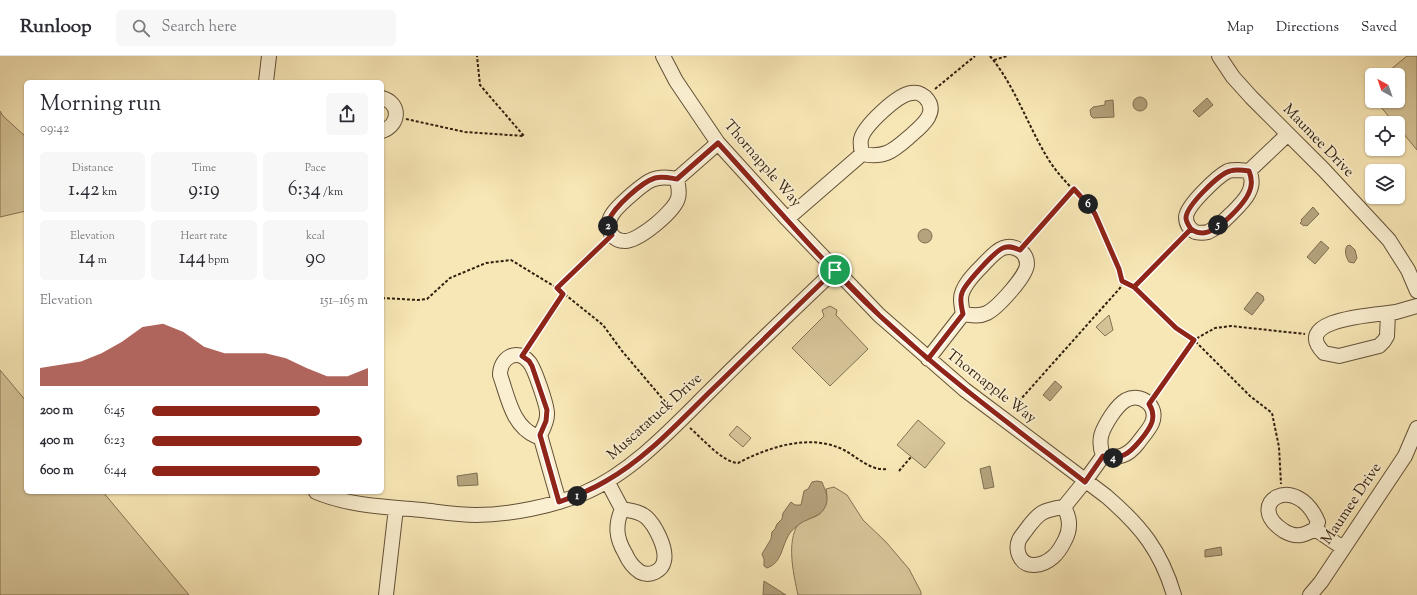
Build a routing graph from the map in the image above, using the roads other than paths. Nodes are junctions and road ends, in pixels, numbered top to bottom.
1 (269, 56) edge
2 (663, 56) edge
3 (1219, 56) edge
4 (266, 80) edge
5 (384, 99) edge
6 (384, 130) edge
7 (1288, 134) junction
8 (718, 143) junction
9 (862, 154) junction
10 (1249, 171) junction
11 (677, 179) junction
12 (787, 219) junction
13 (835, 270) junction
14 (1417, 291) edge
15 (1417, 306) edge
16 (1388, 313) junction
17 (963, 314) junction
18 (928, 359) junction
19 (1417, 428) edge
20 (540, 435) junction
21 (1103, 456) junction
22 (607, 481) junction
23 (1085, 482) junction
24 (321, 494) edge
25 (559, 502) junction
26 (1064, 507) dead end
27 (396, 508) junction
28 (622, 509) dead end
29 (1315, 528) junction
30 (1343, 548) junction
31 (386, 595) edge
32 (1174, 595) edge
33 (1310, 595) edge

1 - 4 street
2 - 8 street, Thornapple Way
3 - 7 street, Maumee Drive
5 - 6 street
7 - 10 street
7 - 14 street, Maumee Drive
8 - 11 street
8 - 12 street, Thornapple Way
9 - 9 street
9 - 12 street
10 - 10 street
11 - 11 street
12 - 13 street, Thornapple Way
13 - 18 street, Thornapple Way
13 - 22 street, Muscatatuck Drive
15 - 16 street
16 - 16 street
17 - 17 street
17 - 18 street
18 - 23 street, Thornapple Way
19 - 30 street, Maumee Drive
20 - 20 street
20 - 25 street
21 - 21 street
21 - 23 street
22 - 25 street, Muscatatuck Drive
22 - 28 street
23 - 26 street
23 - 32 street, Thornapple Way
24 - 27 street, Muscatatuck Drive
25 - 27 street, Muscatatuck Drive
27 - 31 street
29 - 29 street
29 - 30 street
30 - 33 street, Maumee Drive

